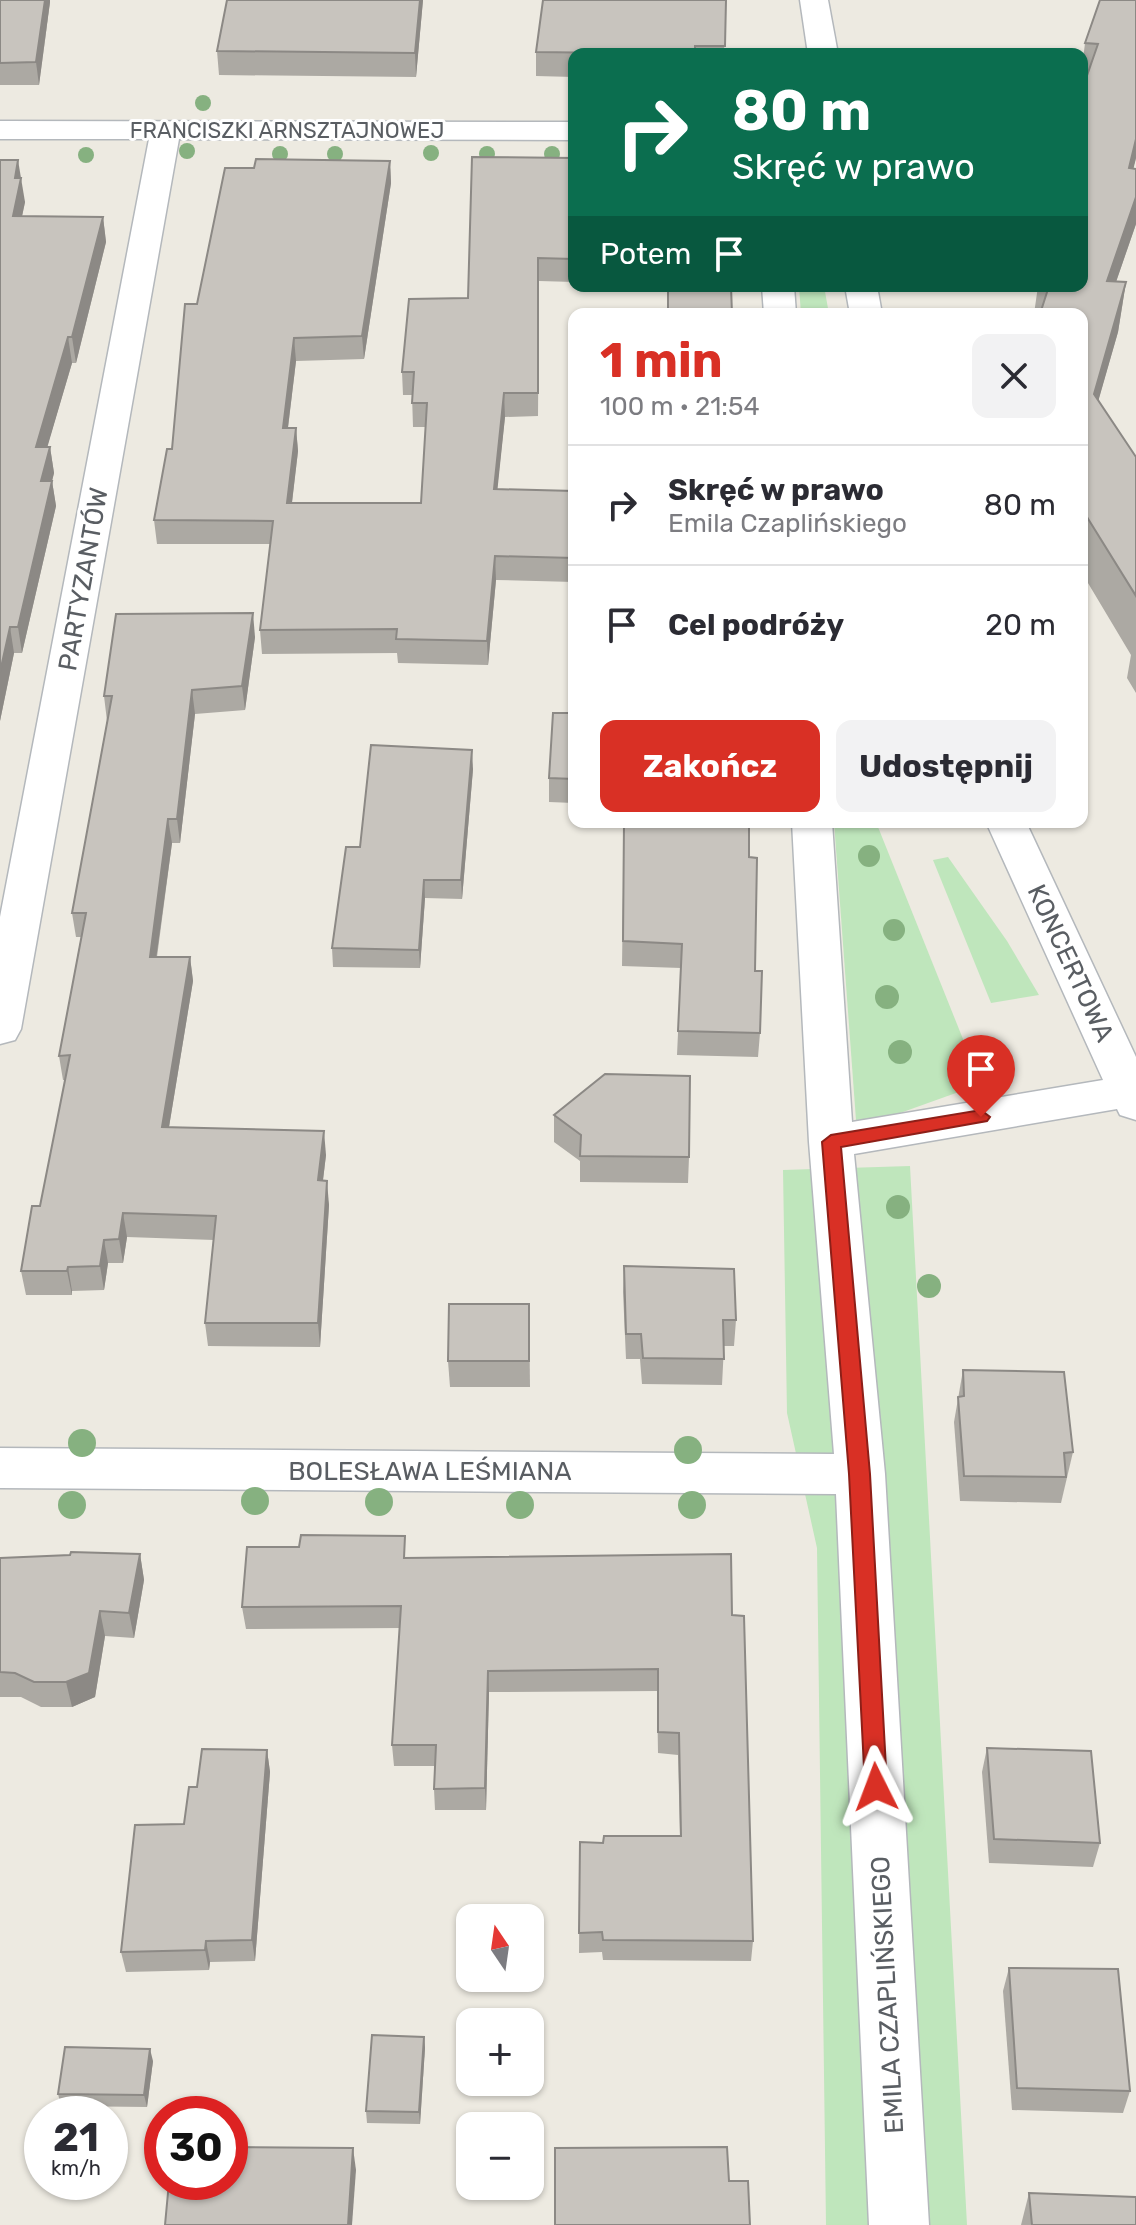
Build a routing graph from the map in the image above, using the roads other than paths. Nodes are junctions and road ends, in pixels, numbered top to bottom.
1 (814, 0) edge
2 (822, 48) edge
3 (0, 130) edge
4 (166, 130) junction
5 (568, 131) edge
6 (812, 828) edge
7 (1009, 828) edge
8 (0, 1029) edge
9 (1134, 1095) edge
10 (831, 1142) junction
11 (0, 1468) edge
12 (860, 1474) junction
13 (899, 2225) edge

1 - 2 street
3 - 4 street, FRANCISZKI ARNSZTAJNOWEJ
4 - 5 street, FRANCISZKI ARNSZTAJNOWEJ
4 - 8 street, PARTYZANTÓW
6 - 10 street, EMILA CZAPLIŃSKIEGO
7 - 9 street, KONCERTOWA
9 - 10 street
10 - 12 street, EMILA CZAPLIŃSKIEGO
11 - 12 street, BOLESŁAWA LEŚMIANA
12 - 13 street, EMILA CZAPLIŃSKIEGO

